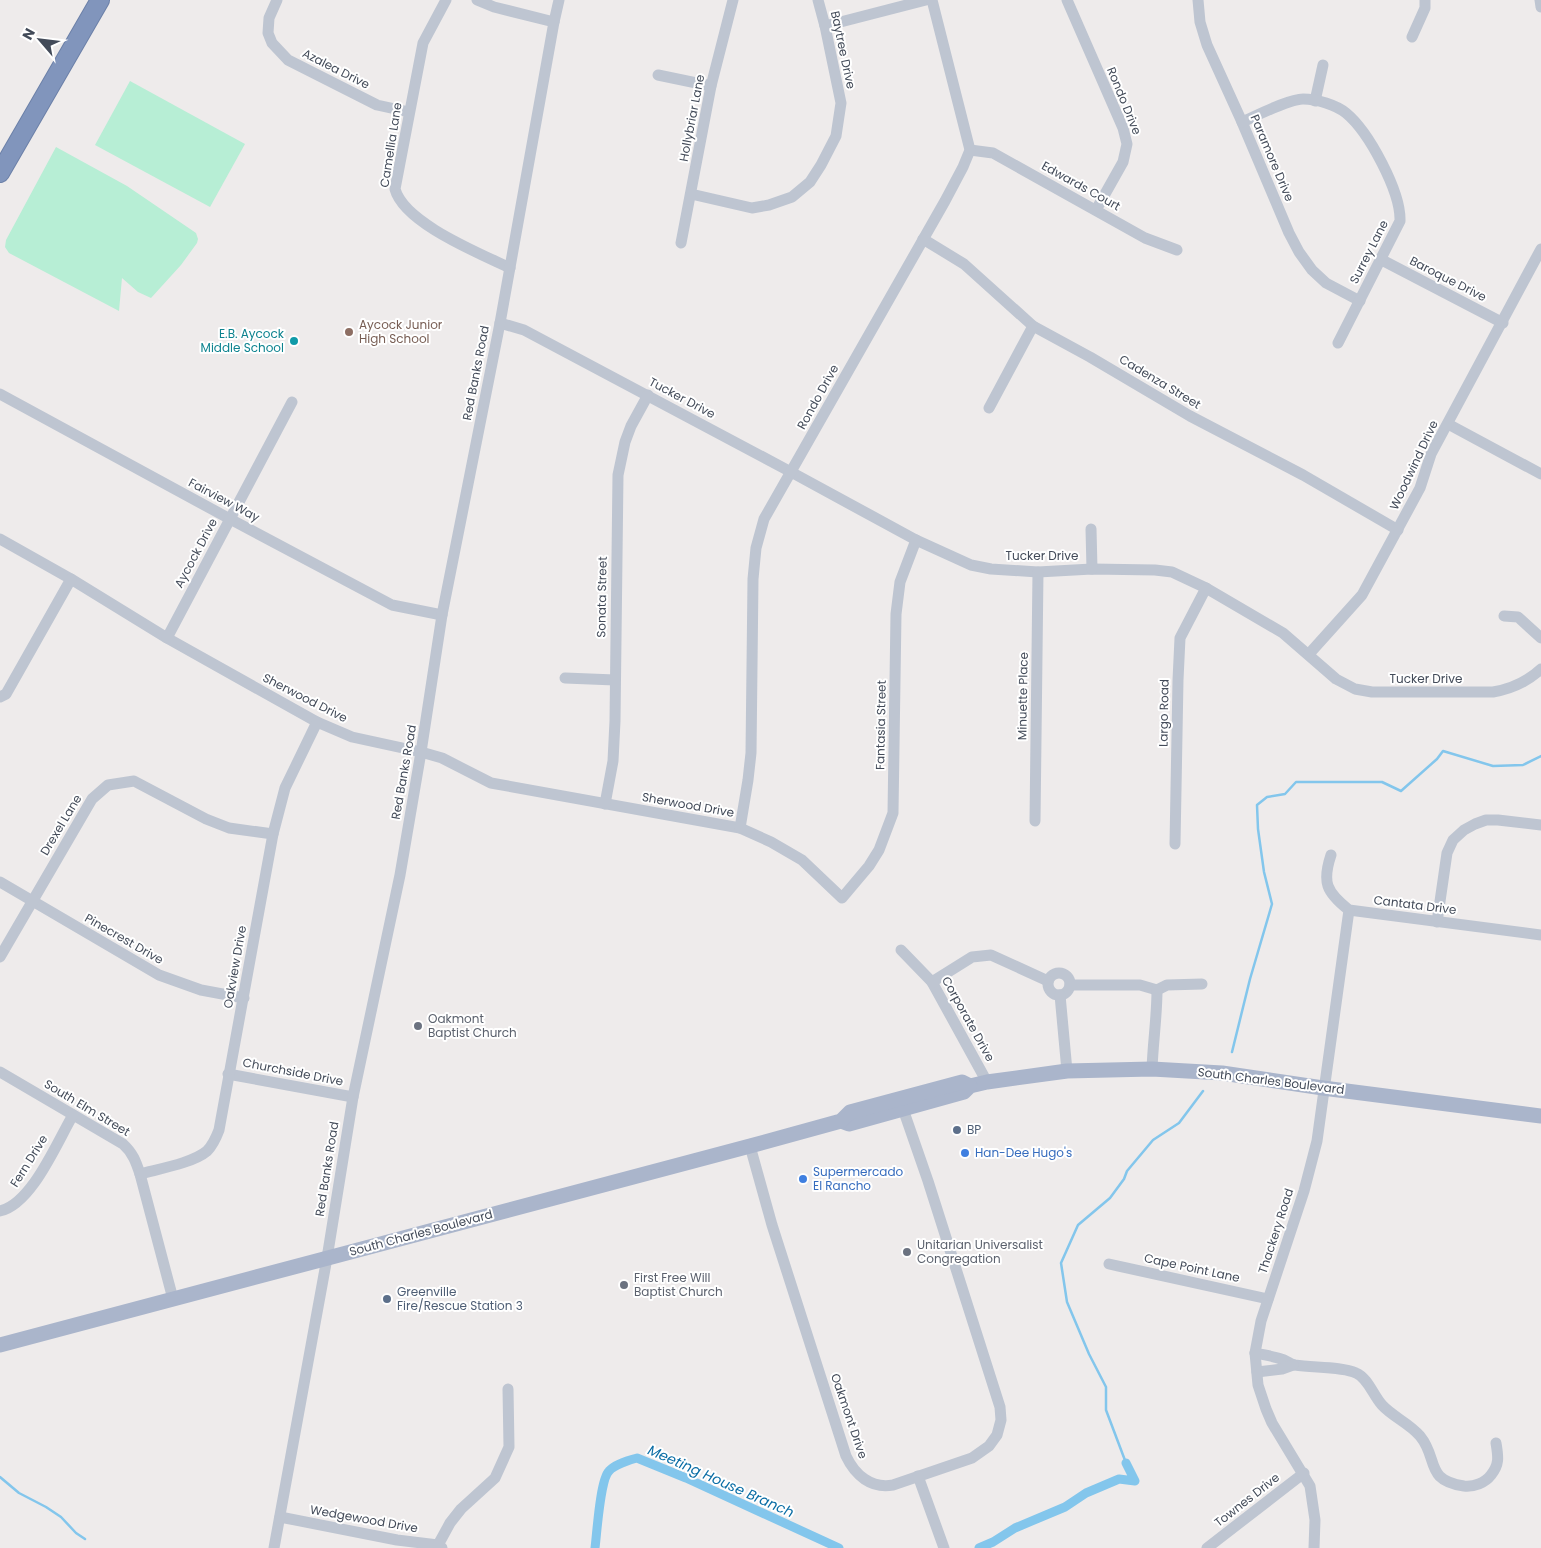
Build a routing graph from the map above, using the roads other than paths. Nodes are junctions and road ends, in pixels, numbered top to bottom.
1 (100, 0) edge
2 (277, 0) edge
3 (446, 0) edge
4 (477, 0) edge
5 (559, 0) edge
6 (733, 0) edge
7 (818, 0) edge
8 (926, 0) edge
9 (932, 0) edge
10 (1067, 0) edge
11 (1198, 0) edge
12 (1425, 0) edge
13 (1540, 0) edge
14 (1541, 7) edge
15 (554, 22) junction
16 (825, 26) junction
17 (1412, 36) dead end
18 (1323, 65) dead end
19 (658, 75) dead end
20 (711, 86) junction
21 (1314, 101) junction
22 (409, 112) junction
23 (1242, 122) junction
24 (970, 150) junction
25 (0, 173) edge
26 (691, 194) junction
27 (1096, 210) junction
28 (923, 239) junction
29 (681, 243) dead end
30 (1541, 249) edge
31 (1177, 250) dead end
32 (1380, 259) junction
33 (510, 268) junction
34 (1360, 301) junction
35 (500, 323) junction
36 (1503, 323) junction
37 (1033, 326) junction
38 (1338, 343) dead end
39 (0, 394) edge
40 (648, 395) junction
41 (292, 402) dead end
42 (989, 408) dead end
43 (1448, 424) junction
44 (791, 472) junction
45 (1541, 474) edge
46 (230, 519) junction
47 (1091, 529) dead end
48 (1398, 530) junction
49 (0, 539) edge
50 (916, 540) junction
51 (1092, 569) junction
52 (1038, 572) junction
53 (71, 579) junction
54 (1206, 588) junction
55 (442, 616) junction
56 (1504, 616) dead end
57 (167, 638) junction
58 (1541, 638) edge
59 (1309, 654) junction
60 (1541, 669) edge
61 (565, 678) dead end
62 (615, 680) junction
63 (0, 697) edge
64 (317, 722) junction
65 (421, 752) junction
66 (605, 804) junction
67 (1035, 821) dead end
68 (1541, 826) edge
69 (740, 828) junction
70 (273, 834) junction
71 (1175, 844) dead end
72 (1331, 855) dead end
73 (0, 882) edge
74 (842, 898) joint
75 (33, 901) junction
76 (1349, 910) junction
77 (1437, 922) junction
78 (1541, 934) edge
79 (901, 950) dead end
80 (0, 957) edge
81 (1048, 981) junction
82 (932, 982) junction
83 (1202, 984) dead end
84 (1070, 985) junction
85 (1156, 990) junction
86 (1060, 995) junction
87 (244, 998) junction
88 (1152, 1068) junction
89 (1067, 1071) junction
90 (0, 1072) edge
91 (228, 1074) junction
92 (987, 1082) junction
93 (964, 1084) junction
94 (1323, 1088) junction
95 (353, 1097) junction
96 (903, 1109) junction
97 (73, 1115) junction
98 (1541, 1116) edge
99 (848, 1122) junction
100 (750, 1146) junction
101 (140, 1174) junction
102 (0, 1211) edge
103 (326, 1258) junction
104 (1109, 1264) dead end
105 (173, 1298) junction
106 (1268, 1299) junction
107 (0, 1345) edge
108 (1255, 1353) junction
109 (1293, 1365) junction
110 (1257, 1372) junction
111 (508, 1389) dead end
112 (1496, 1443) dead end
113 (1304, 1474) junction
114 (918, 1476) junction
115 (280, 1516) junction
116 (440, 1546) edge
117 (274, 1548) edge
118 (944, 1548) edge
119 (1207, 1548) edge
120 (1314, 1548) edge

1 - 25 highway
2 - 22 street, Azalea Drive
3 - 22 street, Camellia Lane
4 - 15 street
5 - 15 street, Red Banks Road
6 - 20 street, Hollybriar Lane
7 - 16 street, Baytree Drive
8 - 16 street
9 - 24 street
10 - 27 street, Rondo Drive
11 - 23 street, Paramore Drive
12 - 17 street
13 - 14 street
15 - 33 street, Red Banks Road
16 - 26 street, Baytree Drive
18 - 21 street
19 - 20 street
20 - 26 street, Hollybriar Lane
21 - 23 street, Surrey Lane
21 - 32 street, Surrey Lane
22 - 33 street, Camellia Lane
23 - 34 street, Paramore Drive
24 - 27 street, Edwards Court
24 - 28 street, Rondo Drive
26 - 29 street, Hollybriar Lane
27 - 31 street, Edwards Court
28 - 37 street, Cadenza Street
28 - 44 street, Rondo Drive
30 - 36 street, Woodwind Drive
32 - 34 street, Surrey Lane
32 - 36 street, Baroque Drive
33 - 35 street, Red Banks Road
34 - 38 street, Surrey Lane
35 - 40 street, Tucker Drive
35 - 55 street, Red Banks Road
36 - 43 street, Woodwind Drive
37 - 42 street
37 - 48 street, Cadenza Street
39 - 46 street, Fairview Way
40 - 44 street, Tucker Drive
40 - 62 street, Sonata Street
41 - 46 street, Aycock Drive
43 - 45 street
43 - 48 street, Woodwind Drive
44 - 50 street, Tucker Drive
44 - 69 street, Rondo Drive
46 - 55 street, Fairview Way
46 - 57 street, Aycock Drive
47 - 51 street
48 - 59 street, Woodwind Drive
49 - 53 street, Sherwood Drive
50 - 52 street, Tucker Drive
50 - 74 street, Fantasia Street
51 - 52 street, Tucker Drive
51 - 54 street, Tucker Drive
52 - 67 street, Minuette Place
53 - 57 street, Sherwood Drive
53 - 63 street
54 - 59 street, Tucker Drive
54 - 71 street, Largo Road
55 - 65 street, Red Banks Road
56 - 58 street
57 - 64 street, Sherwood Drive
59 - 60 street, Tucker Drive
61 - 62 street
62 - 66 street, Sonata Street
64 - 65 street, Sherwood Drive
64 - 70 street, Oakview Drive
65 - 66 street, Sherwood Drive
65 - 95 street, Red Banks Road
66 - 69 street, Sherwood Drive
68 - 77 street
69 - 74 street, Sherwood Drive
70 - 75 street, Drexel Lane
70 - 87 street, Oakview Drive
72 - 76 street
73 - 75 street, Pinecrest Drive
75 - 80 street, Drexel Lane
75 - 87 street, Pinecrest Drive
76 - 77 street, Cantata Drive
76 - 94 street, Thackery Road
77 - 78 street, Cantata Drive
79 - 82 street, Corporate Drive
81 - 82 street
81 - 84 street
81 - 86 street
82 - 92 street, Corporate Drive
83 - 85 street
84 - 85 street
84 - 86 street
85 - 88 street
86 - 89 street
87 - 91 street, Oakview Drive
88 - 89 main road, South Charles Boulevard
88 - 94 main road, South Charles Boulevard
89 - 92 main road, South Charles Boulevard
90 - 97 street, South Elm Street
91 - 95 street, Churchside Drive
91 - 101 street, Oakview Drive
92 - 93 main road, South Charles Boulevard
93 - 96 main road, South Charles Boulevard
93 - 99 main road, South Charles Boulevard
94 - 98 main road, South Charles Boulevard
94 - 106 street, Thackery Road
95 - 103 street, Red Banks Road
96 - 99 main road, South Charles Boulevard
96 - 114 street, Oakmont Drive
97 - 101 street, South Elm Street
97 - 102 street, Fern Drive
99 - 100 main road, South Charles Boulevard
100 - 103 main road, South Charles Boulevard
100 - 114 street, Oakmont Drive
101 - 105 street, South Elm Street
103 - 105 main road, South Charles Boulevard
103 - 115 street, Red Banks Road
104 - 106 street, Cape Point Lane
105 - 107 main road, South Charles Boulevard
106 - 108 street, Thackery Road
108 - 109 street
108 - 110 street, Thackery Road
109 - 110 street
109 - 112 street
110 - 113 street, Thackery Road
111 - 116 street
113 - 119 street, Townes Drive
113 - 120 street, Thackery Road
114 - 118 street
115 - 116 street, Wedgewood Drive
115 - 117 street, Red Banks Road

